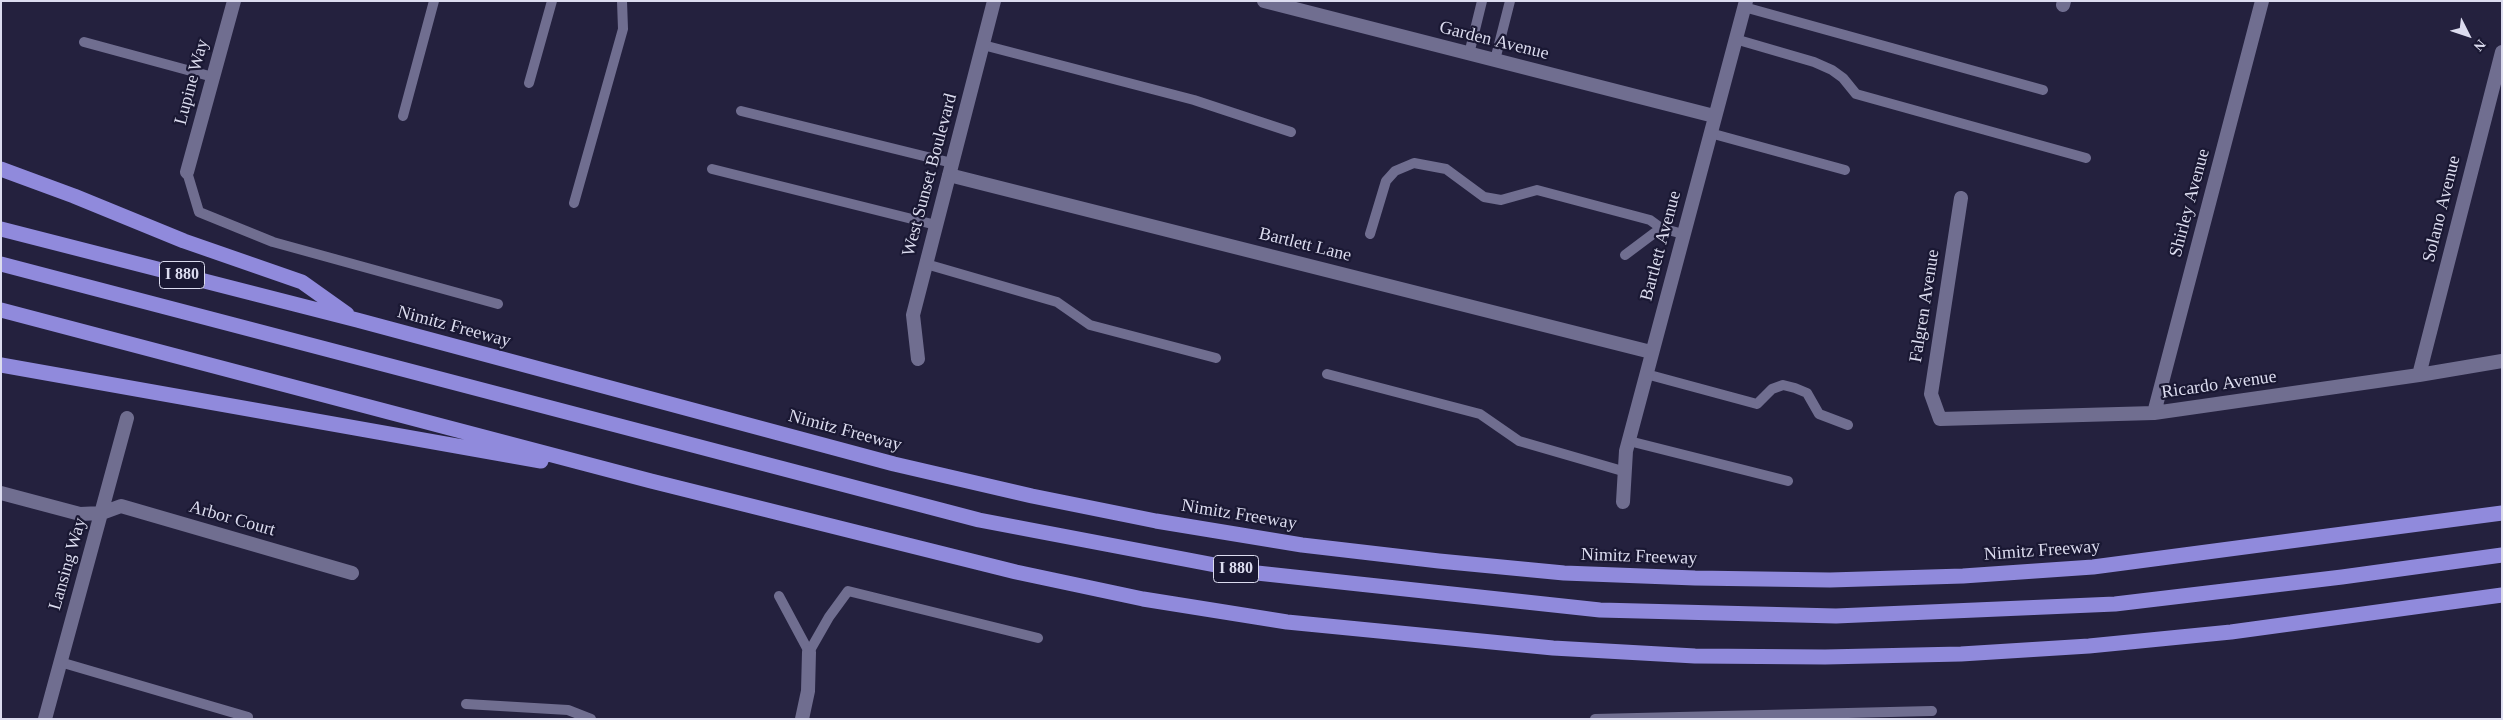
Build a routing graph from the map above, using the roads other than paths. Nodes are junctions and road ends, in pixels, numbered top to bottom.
1 (234, 1) edge
2 (434, 1) edge
3 (552, 1) edge
4 (622, 1) edge
5 (994, 1) edge
6 (1482, 1) edge
7 (1510, 1) edge
8 (2262, 1) edge
9 (1272, 2) edge
10 (1745, 4) edge
11 (1735, 39) junction
12 (84, 42) dead end
13 (983, 45) junction
14 (2502, 52) edge
15 (1469, 54) junction
16 (1494, 60) junction
17 (213, 77) junction
18 (530, 83) dead end
19 (2043, 90) dead end
20 (741, 111) dead end
21 (402, 116) dead end
22 (1714, 116) junction
23 (1292, 132) dead end
24 (1710, 133) junction
25 (2086, 158) dead end
26 (1, 169) edge
27 (712, 169) dead end
28 (951, 169) junction
29 (1845, 170) dead end
30 (187, 172) joint
31 (1961, 198) dead end
32 (574, 203) dead end
33 (936, 225) junction
34 (1, 228) edge
35 (1661, 228) junction
36 (1370, 234) dead end
37 (1683, 234) junction
38 (1625, 255) dead end
39 (1, 264) edge
40 (926, 264) junction
41 (498, 304) dead end
42 (1, 310) edge
43 (357, 320) junction
44 (1651, 352) junction
45 (1216, 358) dead end
46 (918, 360) dead end
47 (2502, 361) edge
48 (1, 365) edge
49 (1327, 374) dead end
50 (1646, 374) junction
51 (2418, 375) junction
52 (2154, 413) junction
53 (127, 418) dead end
54 (1940, 419) joint
55 (1848, 425) dead end
56 (1629, 441) junction
57 (1626, 472) junction
58 (651, 481) junction
59 (1788, 481) dead end
60 (1, 493) edge
61 (1623, 502) dead end
62 (102, 513) junction
63 (2502, 513) edge
64 (2502, 554) edge
65 (352, 573) dead end
66 (2502, 595) edge
67 (779, 596) dead end
68 (1038, 638) dead end
69 (809, 652) junction
70 (60, 662) junction
71 (466, 704) dead end
72 (1932, 711) dead end
73 (248, 717) dead end
74 (45, 719) edge
75 (591, 719) edge
76 (802, 719) edge
77 (1595, 719) edge

1 - 17 street, Lupine Way
2 - 21 lane
3 - 18 lane
4 - 32 lane
5 - 13 street, West Sunset Boulevard
6 - 15 lane
7 - 16 lane
8 - 52 street, Shirley Avenue
9 - 15 street, Garden Avenue
10 - 11 street, Bartlett Avenue
10 - 19 lane
11 - 22 street, Bartlett Avenue
11 - 25 lane
12 - 17 lane
13 - 23 lane
13 - 28 street, West Sunset Boulevard
14 - 51 street, Solano Avenue
15 - 16 street, Garden Avenue
16 - 22 street, Garden Avenue
17 - 30 street, Lupine Way
20 - 28 lane
22 - 24 street, Bartlett Avenue
24 - 29 lane
24 - 37 street, Bartlett Avenue
26 - 43 highway
27 - 33 lane
28 - 33 street, West Sunset Boulevard
28 - 44 street, Bartlett Lane
30 - 41 lane
31 - 54 street, Falgren Avenue
33 - 40 street, West Sunset Boulevard
34 - 43 highway, Nimitz Freeway / I 880
35 - 36 lane
35 - 37 lane
35 - 38 lane
37 - 44 street, Bartlett Avenue
39 - 64 highway, I 880
40 - 45 lane
40 - 46 street, West Sunset Boulevard
42 - 58 highway
43 - 63 highway, Nimitz Freeway / I 880
44 - 50 street, Bartlett Avenue
47 - 51 street, Ricardo Avenue
48 - 58 highway
49 - 57 lane
50 - 55 lane
50 - 56 street, Bartlett Avenue
51 - 52 street, Ricardo Avenue
52 - 54 street, Ricardo Avenue
53 - 62 street, Lansing Way
56 - 57 street, Bartlett Avenue
56 - 59 lane
57 - 61 street, Bartlett Avenue
58 - 66 highway
60 - 62 street, Arbor Court
62 - 65 street, Arbor Court
62 - 70 street, Lansing Way
67 - 69 lane
68 - 69 lane
69 - 76 street
70 - 73 lane
70 - 74 street, Lansing Way
71 - 75 lane
72 - 77 lane

